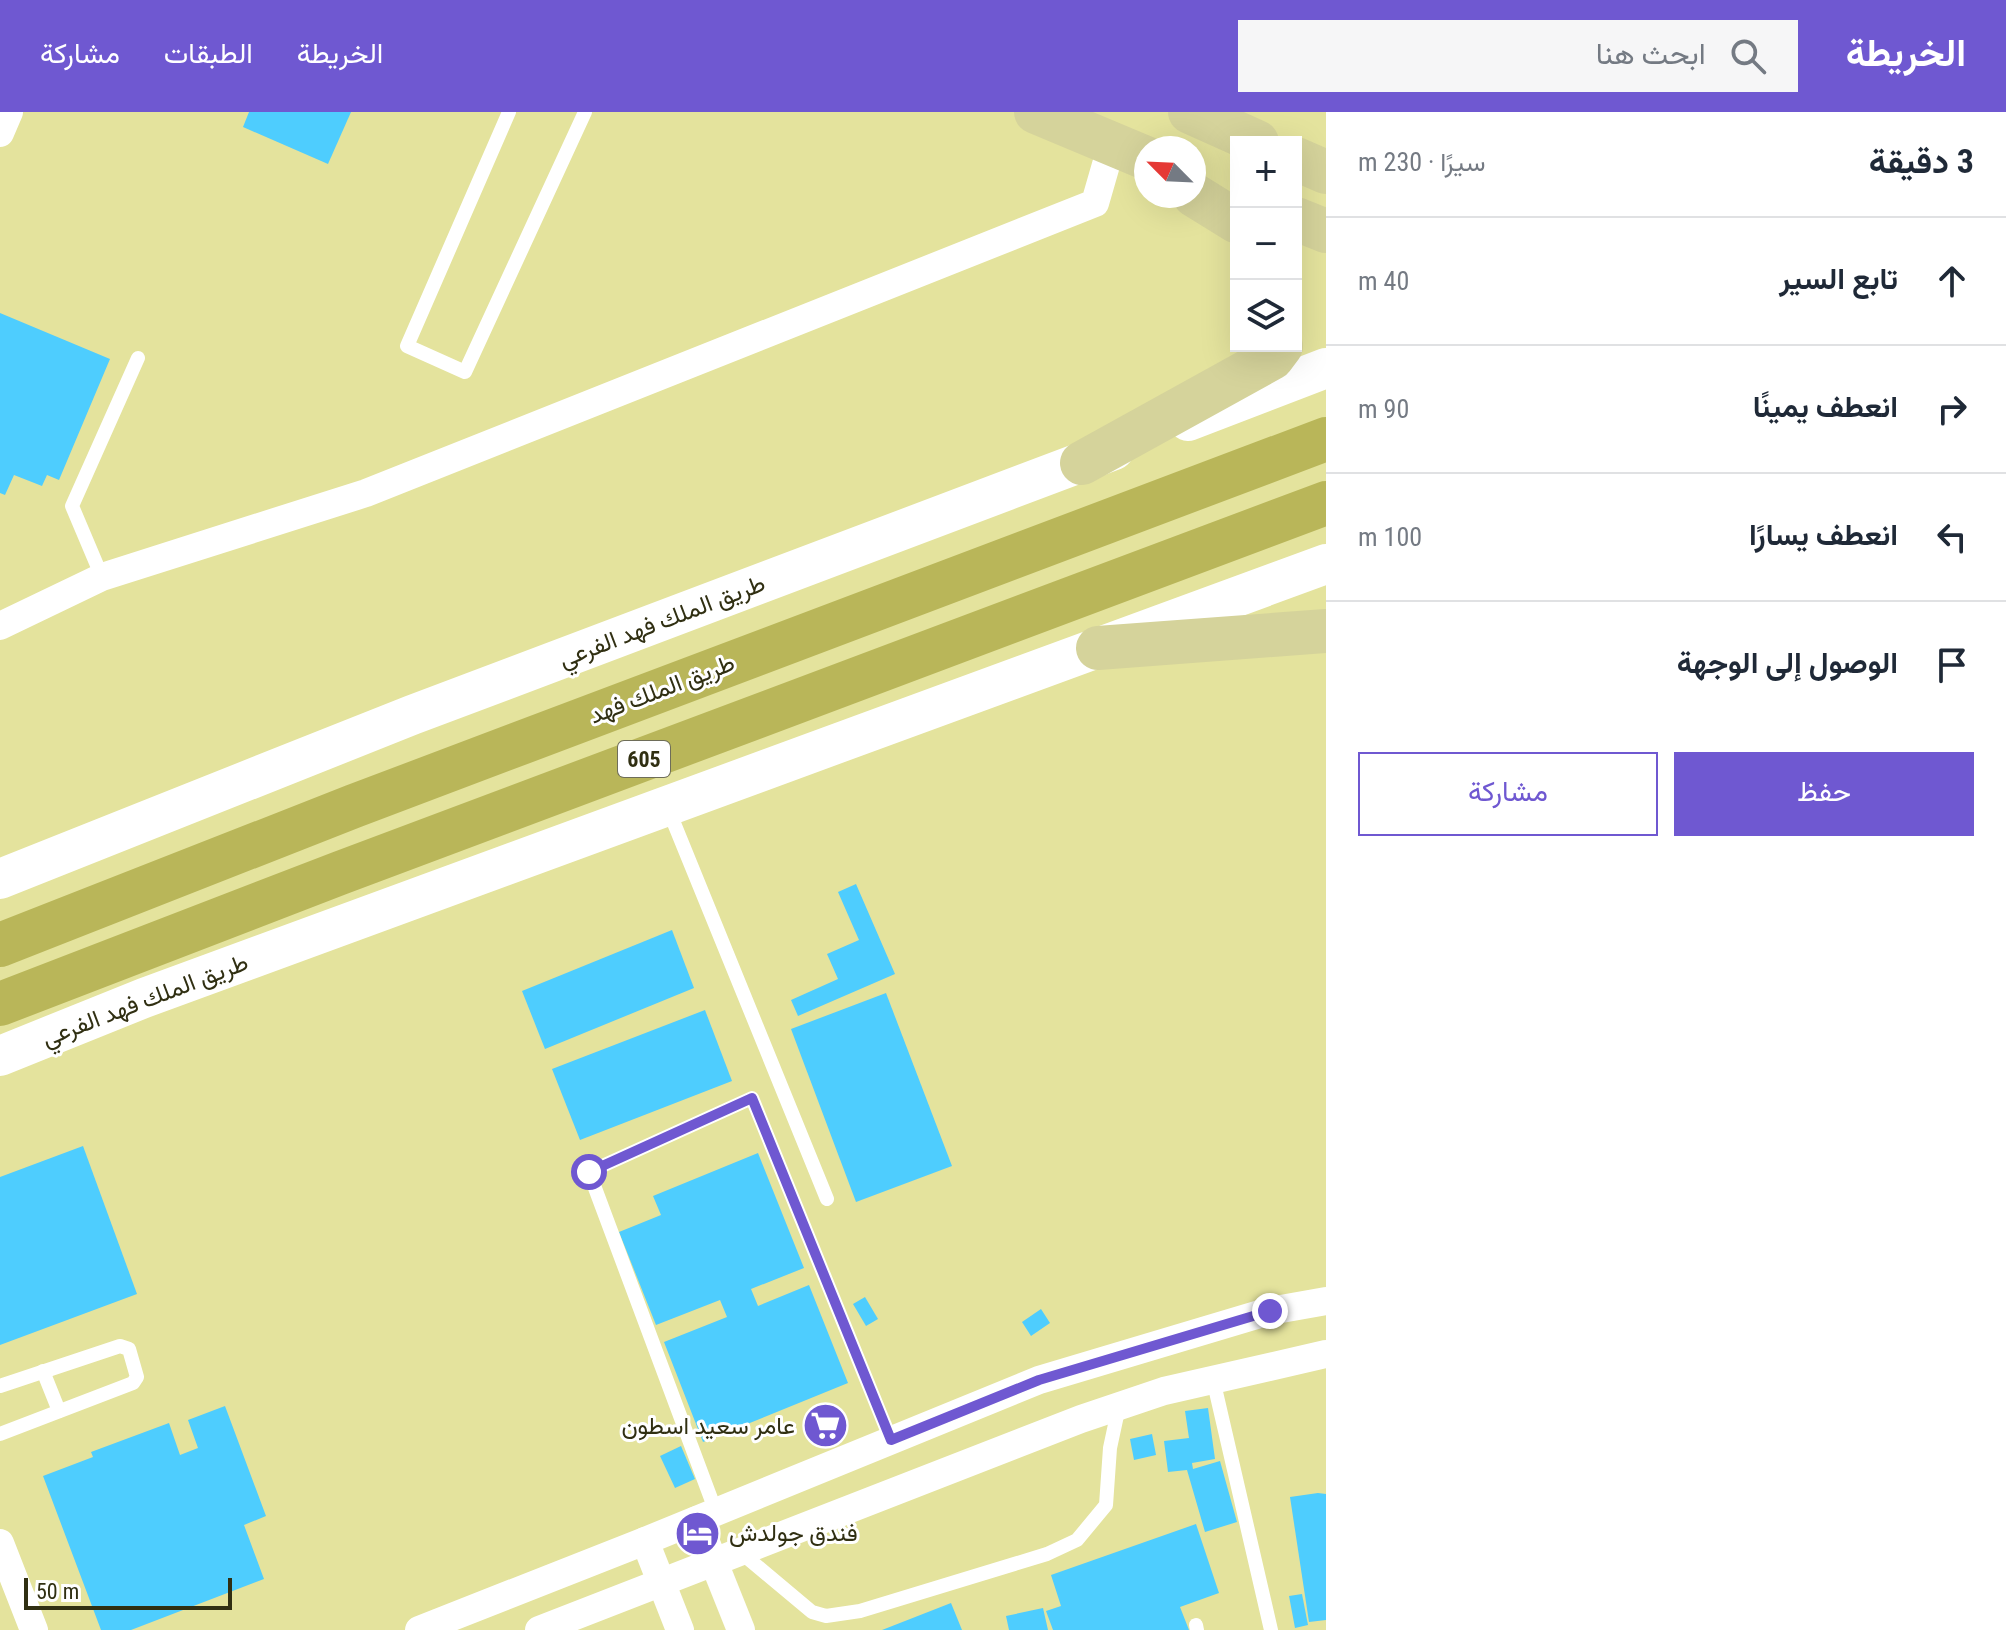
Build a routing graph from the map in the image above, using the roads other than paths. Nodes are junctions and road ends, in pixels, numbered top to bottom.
1 (9, 112) edge
2 (509, 112) edge
3 (585, 112) edge
4 (1036, 112) edge
5 (1225, 128) edge
6 (0, 133) edge
7 (1260, 136) edge
8 (1302, 145) edge
9 (1326, 150) edge
10 (1134, 156) edge
11 (1134, 157) edge
12 (1302, 162) edge
13 (1326, 172) edge
14 (1206, 182) edge
15 (1230, 192) edge
16 (1206, 202) edge
17 (1230, 217) edge
18 (1302, 221) edge
19 (1326, 231) edge
20 (1276, 352) edge
21 (138, 358) dead end
22 (1326, 368) edge
23 (1326, 439) edge
24 (1082, 463) junction
25 (1308, 510) edge
26 (1326, 564) edge
27 (102, 577) junction
28 (0, 626) edge
29 (1326, 631) edge
30 (1098, 648) junction
31 (667, 806) junction
32 (0, 879) edge
33 (0, 945) edge
34 (0, 1004) edge
35 (0, 1056) edge
36 (827, 1199) dead end
37 (1326, 1301) edge
38 (1326, 1354) edge
39 (43, 1371) junction
40 (1213, 1379) junction
41 (0, 1386) edge
42 (1119, 1406) junction
43 (59, 1411) junction
44 (0, 1434) edge
45 (891, 1440) junction
46 (707, 1516) junction
47 (645, 1541) junction
48 (0, 1543) edge
49 (726, 1556) junction
50 (661, 1583) junction
51 (34, 1630) edge
52 (419, 1630) edge
53 (539, 1630) edge
54 (680, 1630) edge
55 (741, 1630) edge
56 (1271, 1630) edge

1 - 6 street
2 - 3 lane
4 - 10 main road
5 - 7 main road
8 - 9 main road
11 - 27 street
12 - 13 main road
14 - 15 main road
16 - 17 main road
18 - 19 main road
20 - 24 main road
21 - 27 lane
22 - 24 main road, طريق الملك فهد الفرعي
23 - 33 highway, طريق الملك فهد / 605
24 - 32 main road, طريق الملك فهد الفرعي
25 - 34 highway, 605
26 - 30 main road, طريق الملك فهد الفرعي
27 - 28 street
29 - 30 main road
30 - 31 main road, طريق الملك فهد الفرعي
31 - 35 main road, طريق الملك فهد الفرعي
31 - 36 lane
37 - 45 street
38 - 40 street
39 - 41 lane
39 - 43 lane
39 - 43 lane
40 - 42 street
40 - 56 lane
42 - 49 street
42 - 49 lane
43 - 44 lane
45 - 46 street
45 - 46 lane
46 - 47 street
46 - 49 street
47 - 50 street
47 - 52 street
48 - 51 street
49 - 50 street
49 - 55 street
50 - 53 street
50 - 54 street

